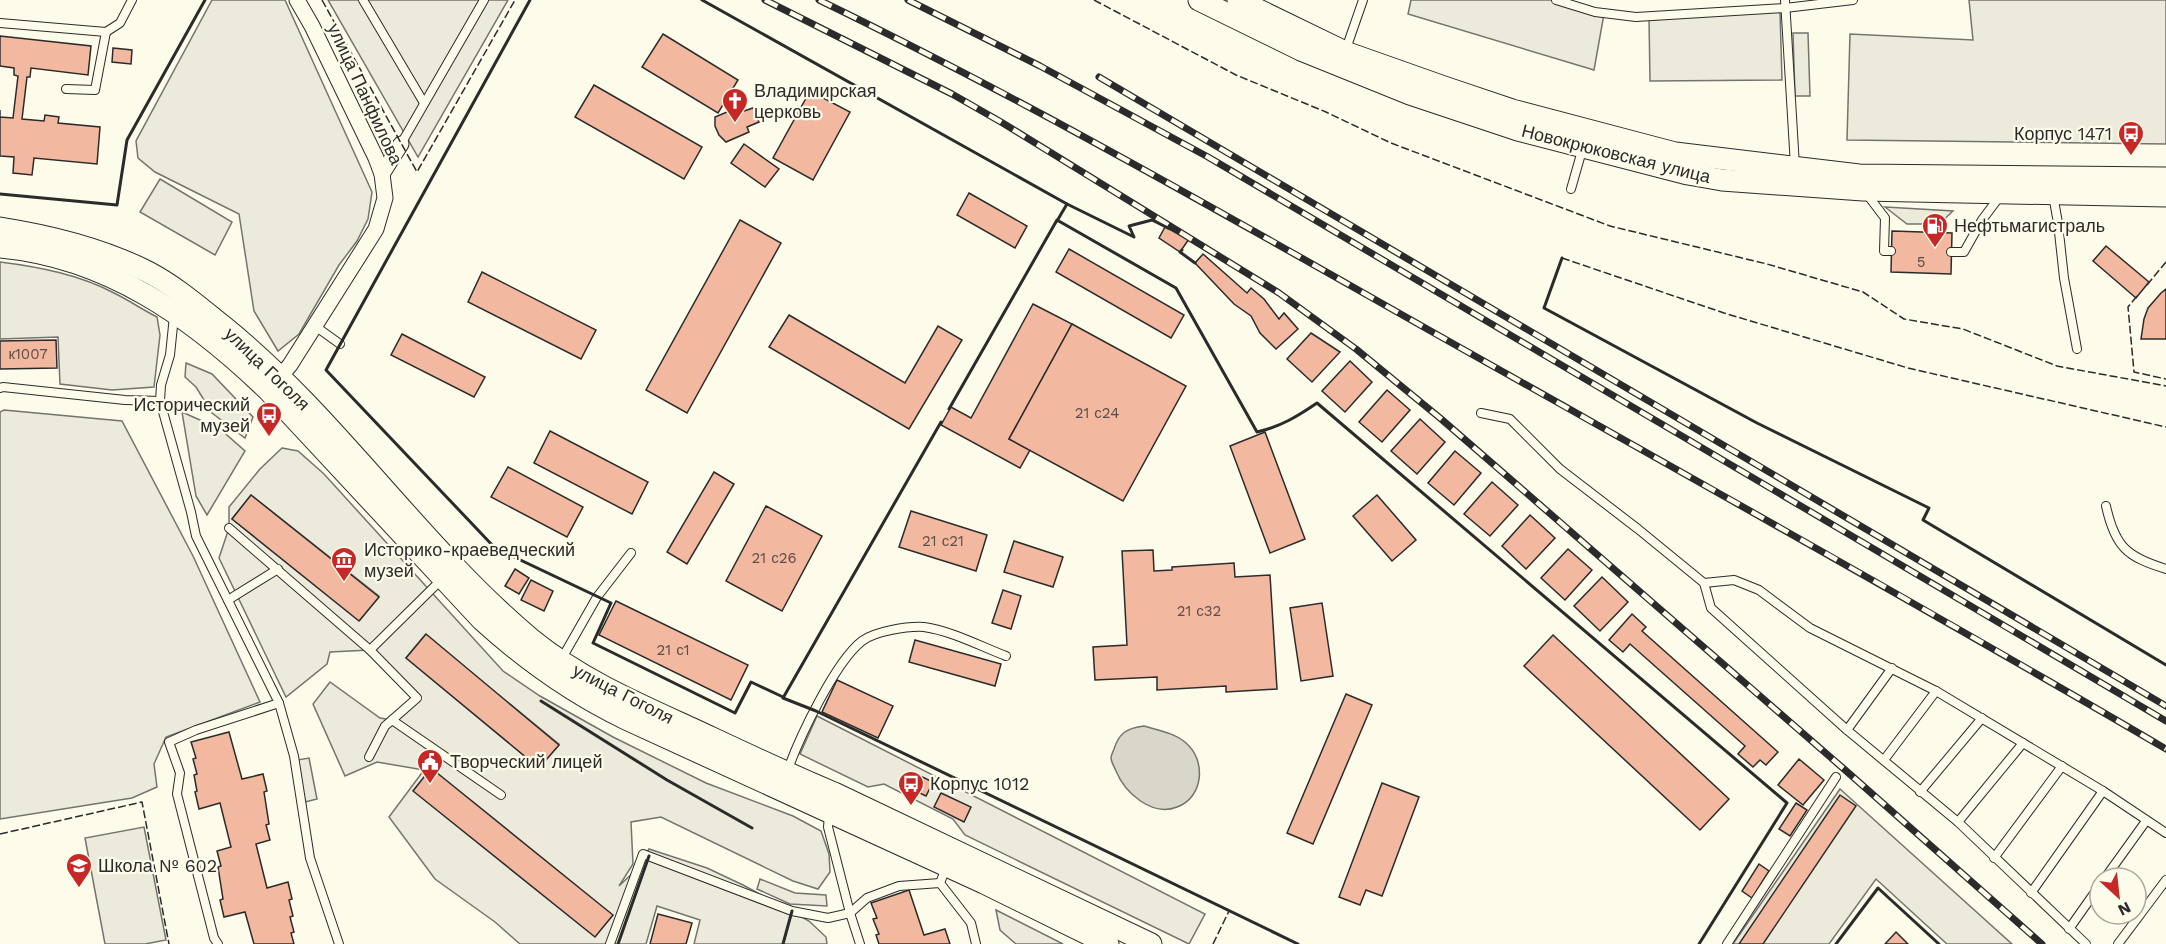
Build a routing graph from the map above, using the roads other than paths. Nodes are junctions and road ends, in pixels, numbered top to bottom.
1 (132, 0) edge
2 (297, 0) edge
3 (363, 0) edge
4 (484, 0) edge
5 (1199, 0) edge
6 (1238, 0) edge
7 (1363, 0) edge
8 (1556, 0) edge
9 (1853, 0) edge
10 (1785, 4) edge
11 (0, 23) edge
12 (106, 32) junction
13 (1342, 59) junction
14 (66, 89) dead end
15 (424, 103) junction
16 (401, 144) joint
17 (1583, 147) junction
18 (382, 174) junction
19 (1793, 176) junction
20 (2166, 178) edge
21 (1571, 189) dead end
22 (1863, 190) junction
23 (2002, 193) junction
24 (2053, 194) junction
25 (2166, 196) edge
26 (0, 228) edge
27 (0, 247) edge
28 (1891, 251) dead end
29 (1951, 252) dead end
30 (179, 302) junction
31 (315, 326) junction
32 (340, 344) dead end
33 (2077, 349) dead end
34 (274, 384) junction
35 (0, 388) edge
36 (160, 401) junction
37 (1481, 413) dead end
38 (2106, 506) dead end
39 (230, 528) dead end
40 (631, 553) dead end
41 (278, 568) junction
42 (2166, 569) edge
43 (449, 572) junction
44 (1704, 584) junction
45 (228, 600) junction
46 (370, 650) junction
47 (1006, 656) dead end
48 (560, 661) junction
49 (1892, 669) junction
50 (1936, 691) junction
51 (279, 703) junction
52 (1982, 718) junction
53 (392, 720) junction
54 (1847, 730) junction
55 (2023, 743) junction
56 (369, 757) dead end
57 (1884, 760) junction
58 (2062, 766) junction
59 (786, 773) junction
60 (1836, 777) dead end
61 (2103, 791) junction
62 (1920, 792) junction
63 (501, 795) dead end
64 (832, 803) junction
65 (2146, 821) junction
66 (1958, 822) junction
67 (2166, 833) edge
68 (1995, 858) junction
69 (2114, 866) edge
70 (947, 867) junction
71 (2166, 880) edge
72 (2031, 893) junction
73 (2088, 902) edge
74 (850, 913) junction
75 (2069, 928) junction
76 (1148, 943) edge
77 (218, 944) edge
78 (339, 944) edge
79 (610, 944) edge
80 (860, 944) edge
81 (976, 944) edge
82 (1108, 944) edge
83 (1727, 944) edge
84 (2086, 944) edge
85 (2118, 944) edge

1 - 12 lane
2 - 18 street, улица Панфилова
3 - 15 lane
4 - 15 lane
5 - 13 street, Новокрюковская улица
6 - 13 street, Новокрюковская улица
7 - 13 lane
8 - 10 lane
9 - 10 lane
10 - 19 lane
11 - 12 lane
12 - 14 lane
13 - 17 street, Новокрюковская улица
13 - 19 street, Новокрюковская улица
15 - 16 lane
16 - 18 street
17 - 19 street, Новокрюковская улица
17 - 21 lane
18 - 31 street, улица Панфилова
19 - 20 street, Новокрюковская улица
19 - 22 street, Новокрюковская улица
22 - 23 street, Новокрюковская улица
22 - 28 lane
23 - 24 street, Новокрюковская улица
23 - 29 lane
24 - 25 street, Новокрюковская улица
24 - 33 lane
26 - 30 street, улица Гоголя
27 - 30 street, улица Гоголя
30 - 34 street, улица Гоголя
30 - 36 lane
31 - 32 lane
31 - 34 street, улица Панфилова
34 - 43 street, улица Гоголя
35 - 36 lane
36 - 45 lane
37 - 44 lane
38 - 42 lane
39 - 41 lane
40 - 48 lane
41 - 45 lane
41 - 46 lane
43 - 46 lane
43 - 48 street, улица Гоголя
43 - 64 street
44 - 49 lane
44 - 54 lane
45 - 51 lane
46 - 53 lane
47 - 59 lane
48 - 59 street, улица Гоголя
49 - 50 lane
49 - 54 lane
50 - 52 lane
50 - 57 lane
51 - 77 lane
51 - 78 lane
52 - 55 lane
52 - 62 lane
53 - 56 lane
53 - 63 lane
54 - 57 lane
55 - 58 lane
55 - 66 lane
57 - 62 lane
58 - 61 lane
58 - 68 lane
59 - 64 street, улица Гоголя
60 - 83 lane
61 - 65 lane
61 - 72 lane
62 - 66 lane
64 - 70 street, улица Гоголя
64 - 74 lane
65 - 67 lane
65 - 69 lane
66 - 68 lane
68 - 72 lane
70 - 74 lane
70 - 76 street, улица Гоголя
70 - 81 lane
70 - 82 street
71 - 85 lane
72 - 75 lane
73 - 75 lane
74 - 79 lane
74 - 80 lane
75 - 84 lane

